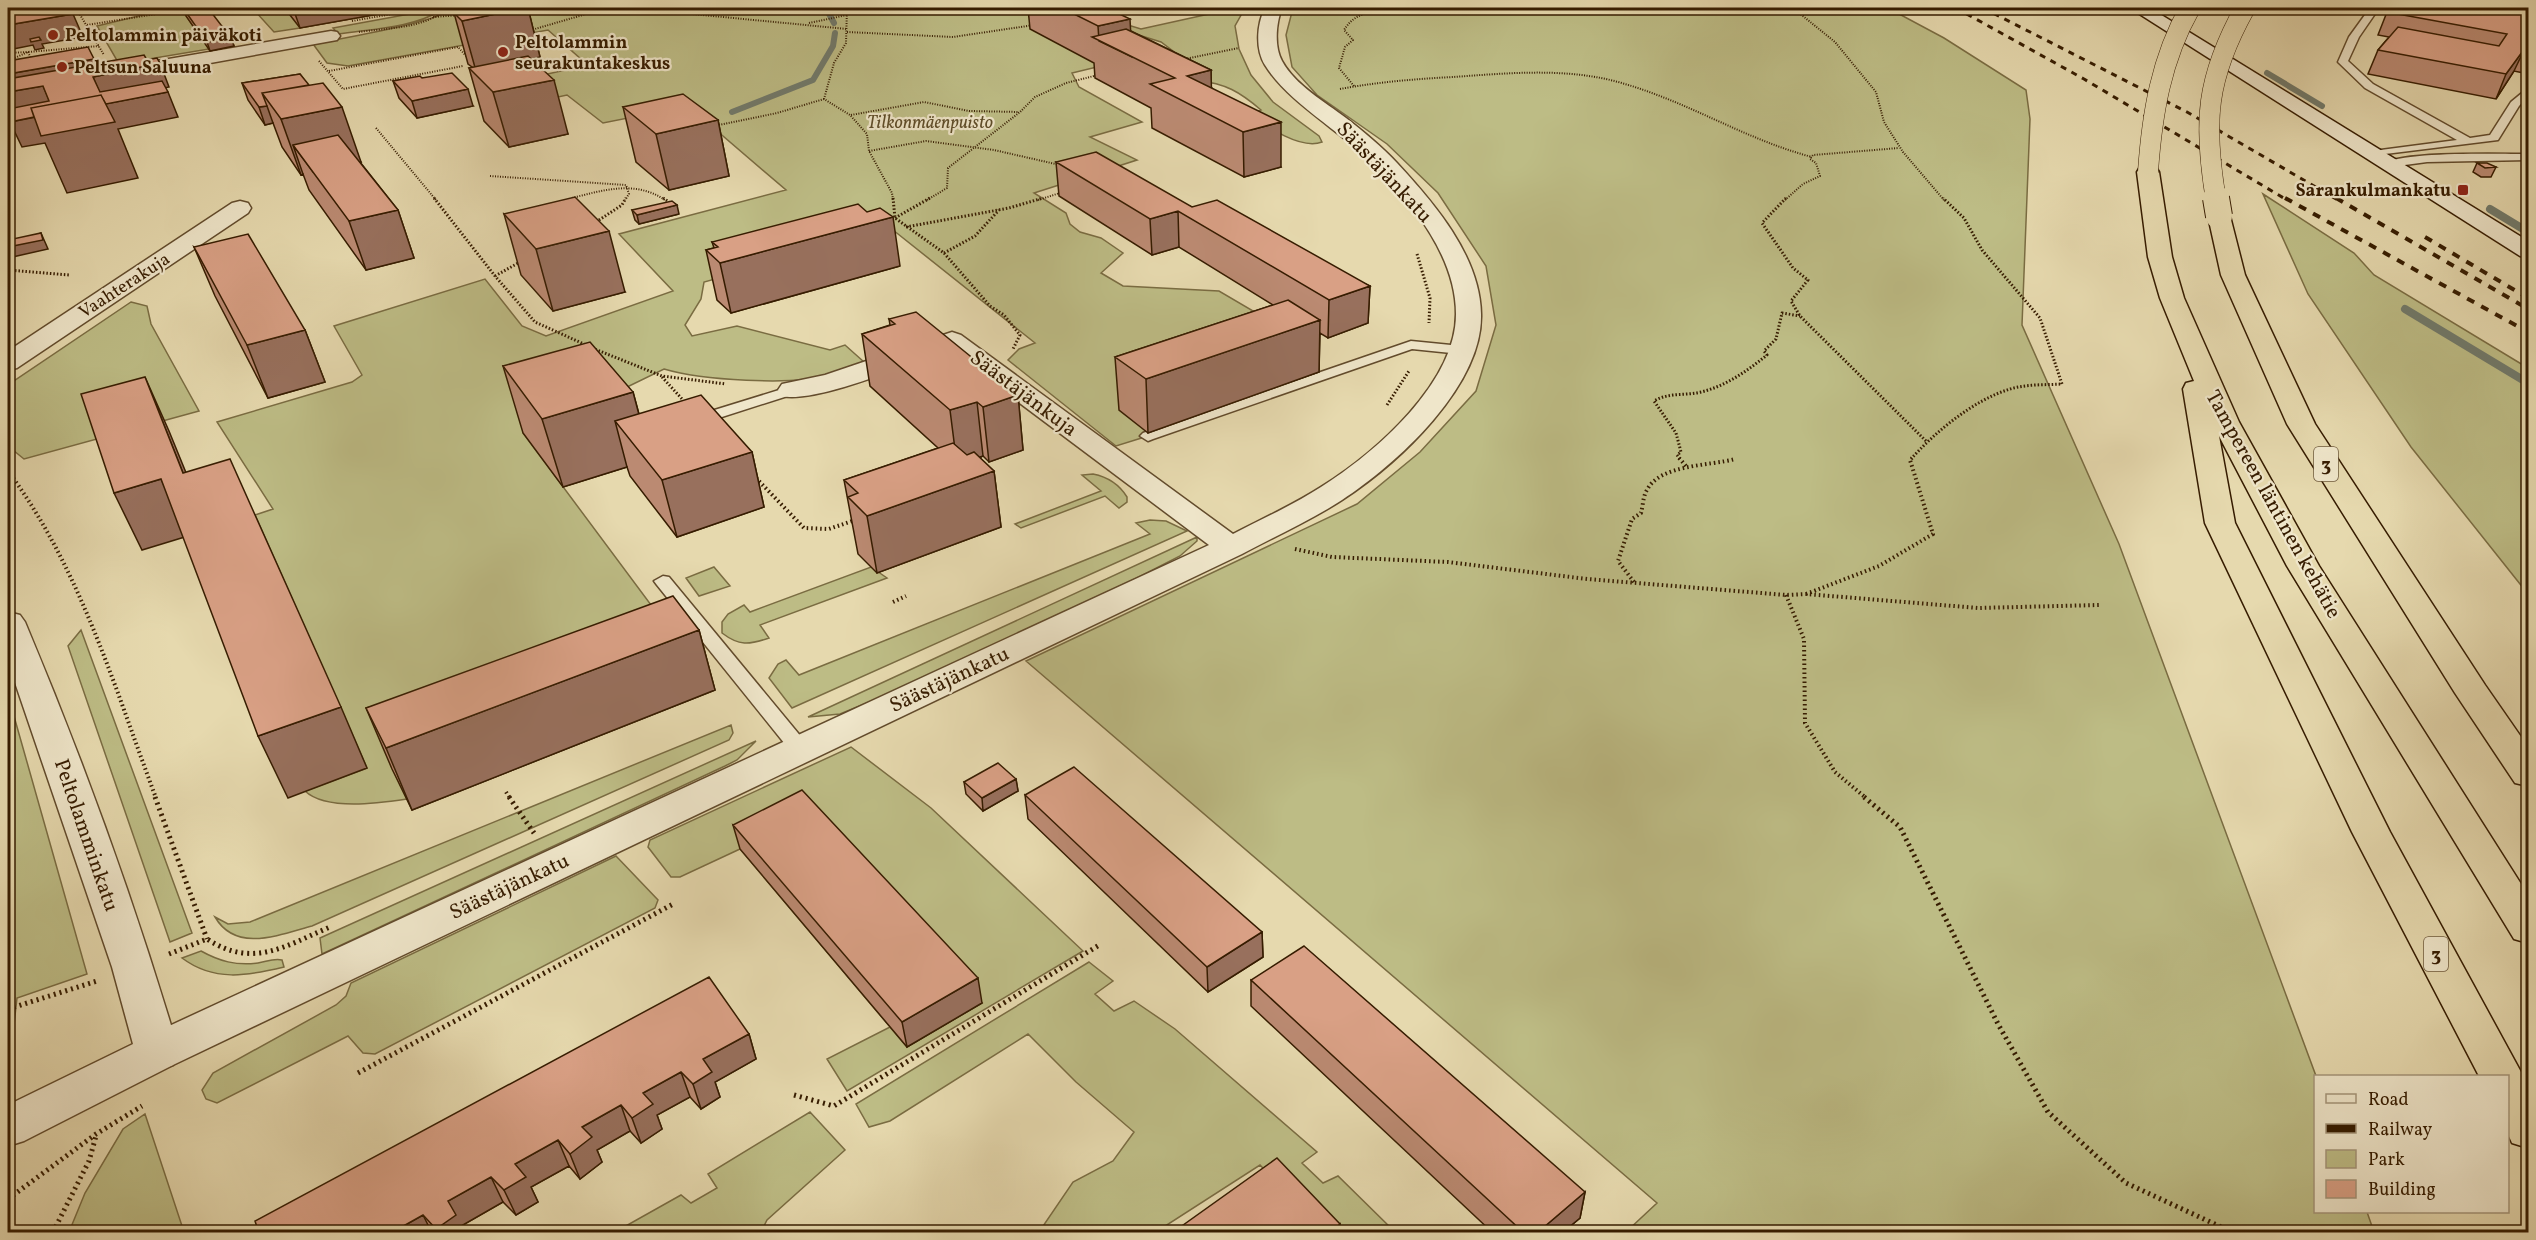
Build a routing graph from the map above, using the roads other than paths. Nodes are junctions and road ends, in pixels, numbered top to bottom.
1 (1273, 8) edge
2 (2139, 8) edge
3 (2190, 8) edge
4 (2244, 8) edge
5 (2374, 8) edge
6 (331, 36) road end
7 (93, 78) edge
8 (2529, 92) edge
9 (2468, 141) junction
10 (2529, 157) edge
11 (2382, 159) junction
12 (240, 208) dead end
13 (2529, 251) edge
14 (2187, 334) junction
15 (1461, 350) junction
16 (8, 362) edge
17 (792, 390) joint
18 (700, 419) edge
19 (1148, 435) dead end
20 (1243, 540) junction
21 (663, 580) dead end
22 (8, 622) edge
23 (2472, 693) junction
24 (800, 749) junction
25 (2529, 757) edge
26 (2529, 774) edge
27 (2529, 928) edge
28 (157, 1052) junction
29 (2500, 1075) edge
30 (2509, 1091) edge
31 (8, 1127) edge
32 (2529, 1129) edge

1 - 15 street, Säästäjänkatu
2 - 11 street
3 - 14 highway, Tampereen läntinen kehätie / 3, bridge
4 - 23 highway, 3, bridge
5 - 9 lane
6 - 7 street
8 - 9 lane
9 - 11 lane
10 - 11 lane
11 - 13 street
12 - 16 street, Vaahterakuja
14 - 27 highway, Tampereen läntinen kehätie
14 - 29 highway, 3
15 - 19 lane
15 - 20 street, Säästäjänkatu
17 - 18 lane
17 - 20 street, Säästäjänkuja
20 - 24 street, Säästäjänkatu
21 - 24 lane
22 - 28 street, Peltolamminkatu
23 - 25 highway, 3
23 - 26 highway
24 - 28 street, Säästäjänkatu
28 - 31 street, Säästäjänkatu
30 - 32 highway

